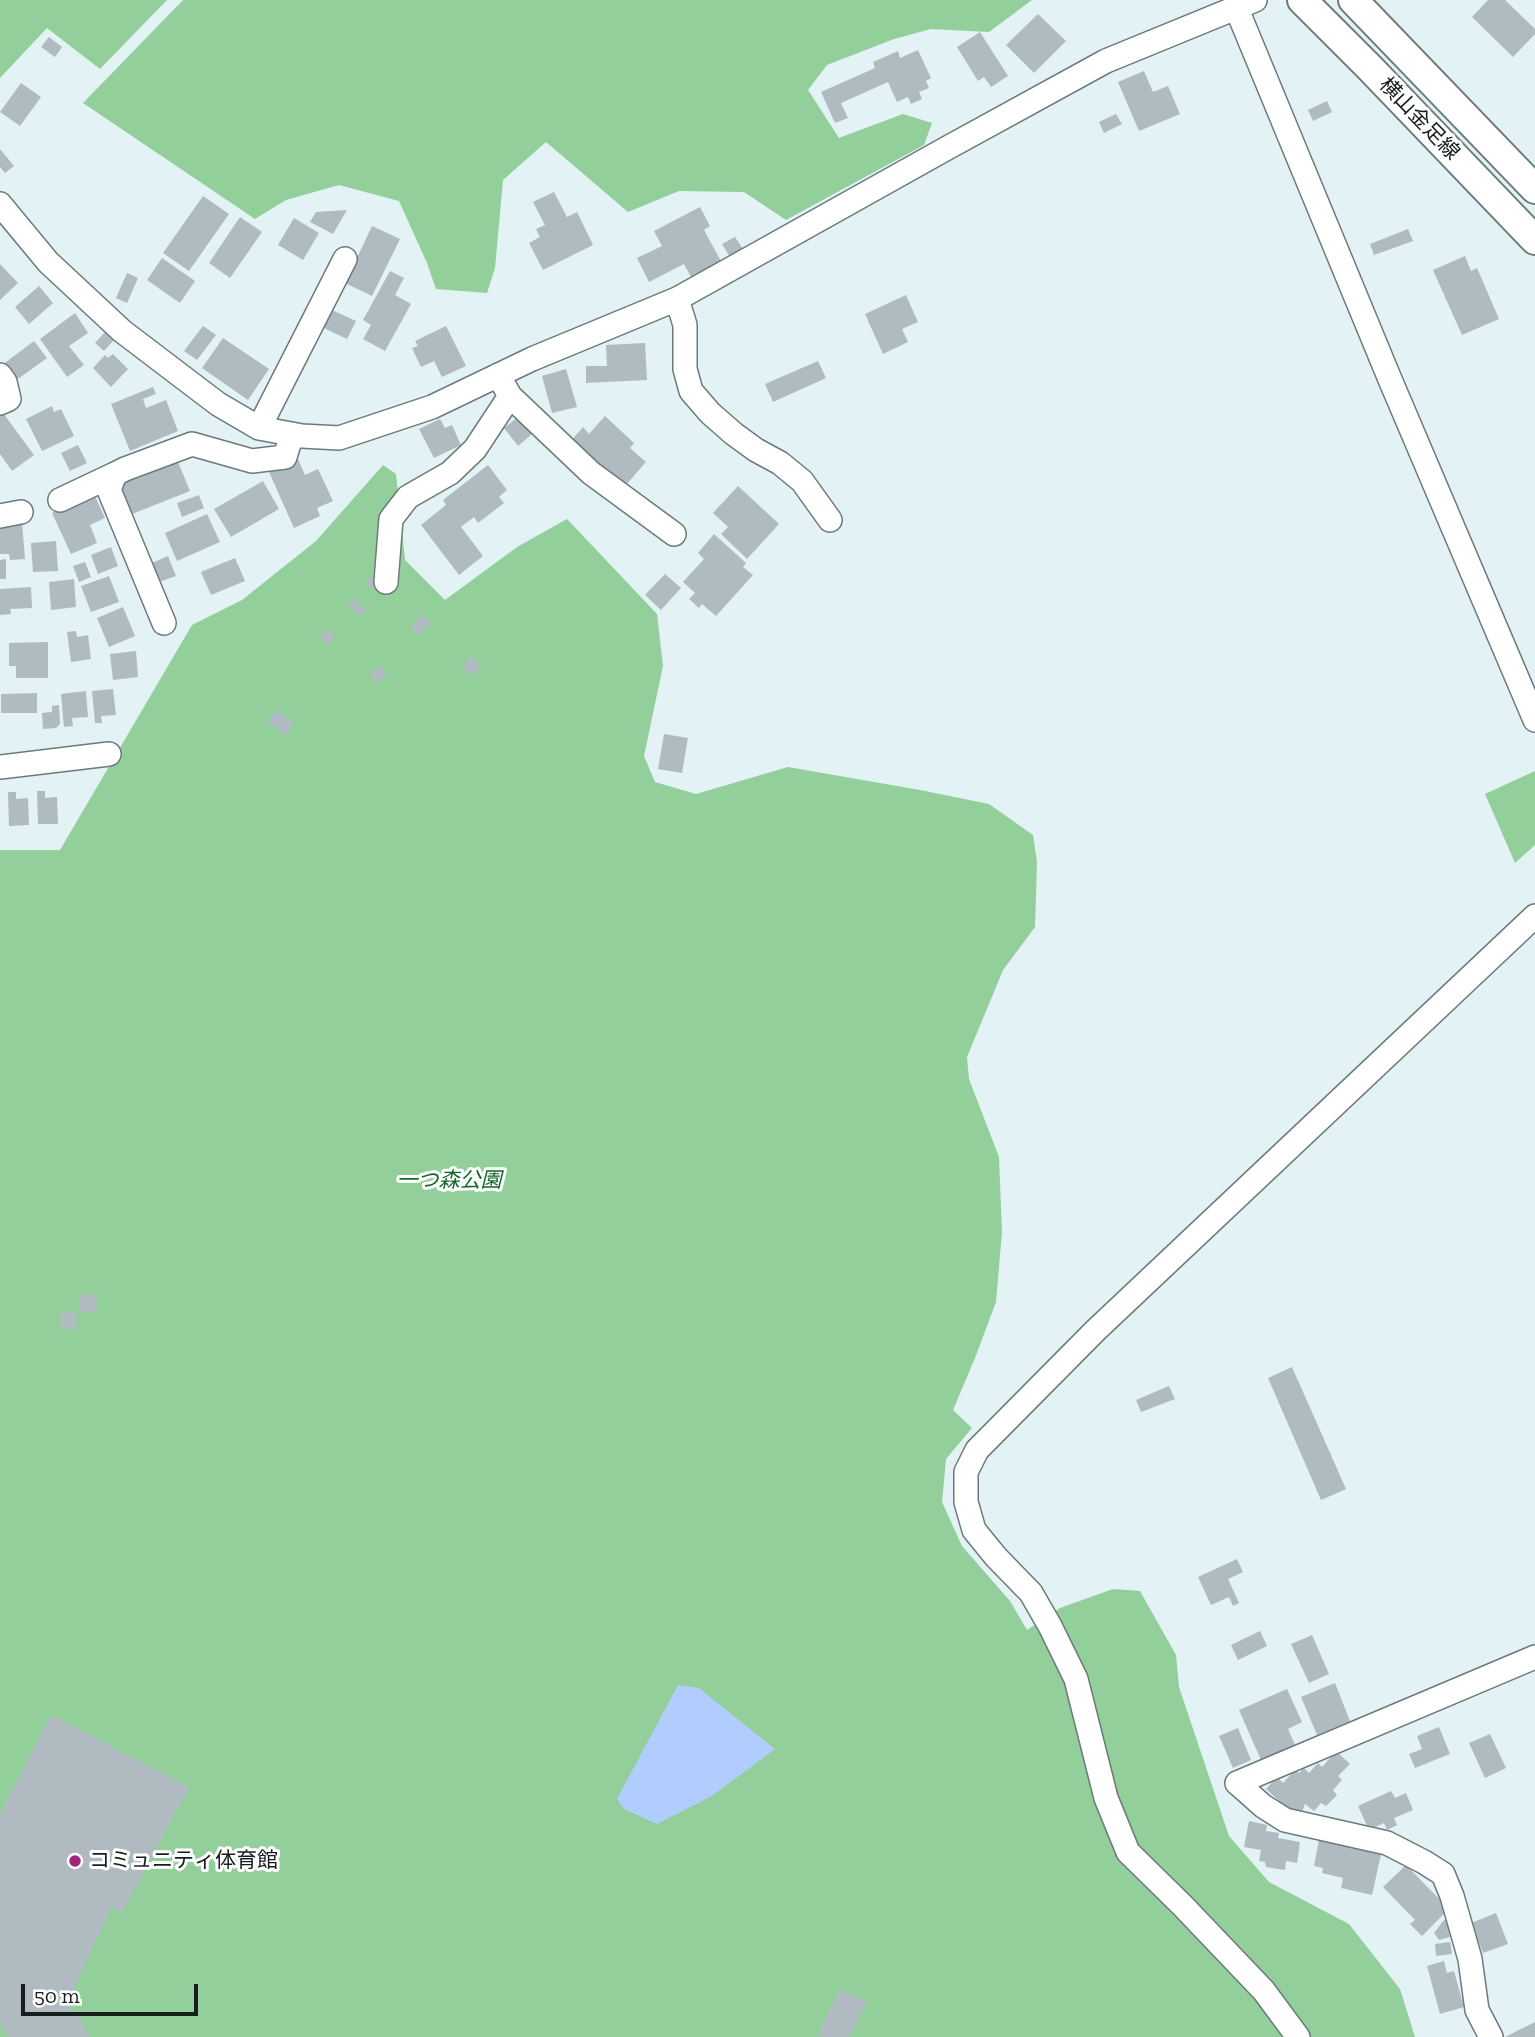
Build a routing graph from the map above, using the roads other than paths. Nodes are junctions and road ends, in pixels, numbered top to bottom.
1 (1302, 0) edge
2 (1353, 0) edge
3 (1245, 4) edge
4 (1535, 189) edge
5 (3, 213) edge
6 (1535, 240) edge
7 (345, 259) dead end
8 (677, 299) junction
9 (0, 375) edge
10 (498, 375) junction
11 (510, 396) junction
12 (0, 403) edge
13 (260, 428) junction
14 (292, 434) junction
15 (115, 474) junction
16 (60, 500) dead end
17 (830, 520) dead end
18 (674, 534) dead end
19 (386, 582) dead end
20 (164, 623) dead end
21 (1535, 720) edge
22 (109, 754) dead end
23 (0, 767) edge
24 (1535, 915) edge
25 (1535, 1657) edge
26 (1298, 2037) edge
27 (1491, 2037) edge

1 - 6 main road, 横山金足線
2 - 4 main road, 横山金足線
3 - 8 street
3 - 21 street
5 - 13 street
7 - 13 street
8 - 10 street
8 - 17 street
9 - 12 street
10 - 11 street
10 - 14 street
11 - 18 street
11 - 19 street
13 - 14 street
14 - 15 street
15 - 16 street
15 - 20 street
22 - 23 street
24 - 26 street
25 - 27 street

